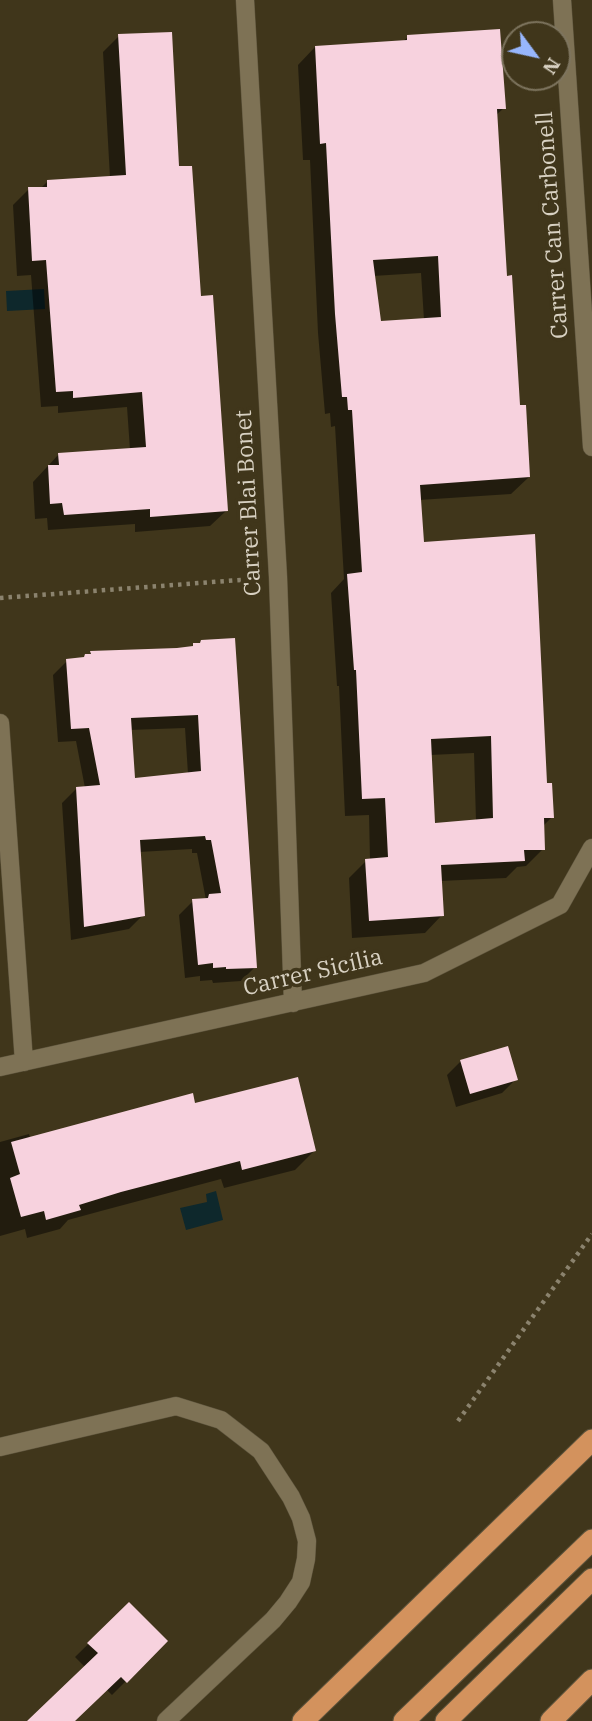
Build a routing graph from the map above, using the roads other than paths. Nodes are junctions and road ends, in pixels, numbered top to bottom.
1 (245, 0) edge
2 (562, 0) edge
3 (592, 447) edge
4 (0, 723) edge
5 (592, 848) edge
6 (293, 1003) junction
7 (24, 1062) junction
8 (0, 1067) edge
9 (592, 1440) edge
10 (0, 1447) edge
11 (592, 1540) edge
12 (592, 1580) edge
13 (590, 1682) edge
14 (166, 1721) edge
15 (303, 1721) edge
16 (404, 1721) edge
17 (446, 1721) edge
18 (551, 1721) edge

1 - 6 street, Carrer Blai Bonet
2 - 3 street, Carrer Can Carbonell
4 - 7 street
5 - 6 street, Carrer Sicília
6 - 7 street, Carrer Sicília
7 - 8 street, Carrer Sicília
9 - 15 highway
10 - 14 street
11 - 16 highway
12 - 17 highway
13 - 18 highway

